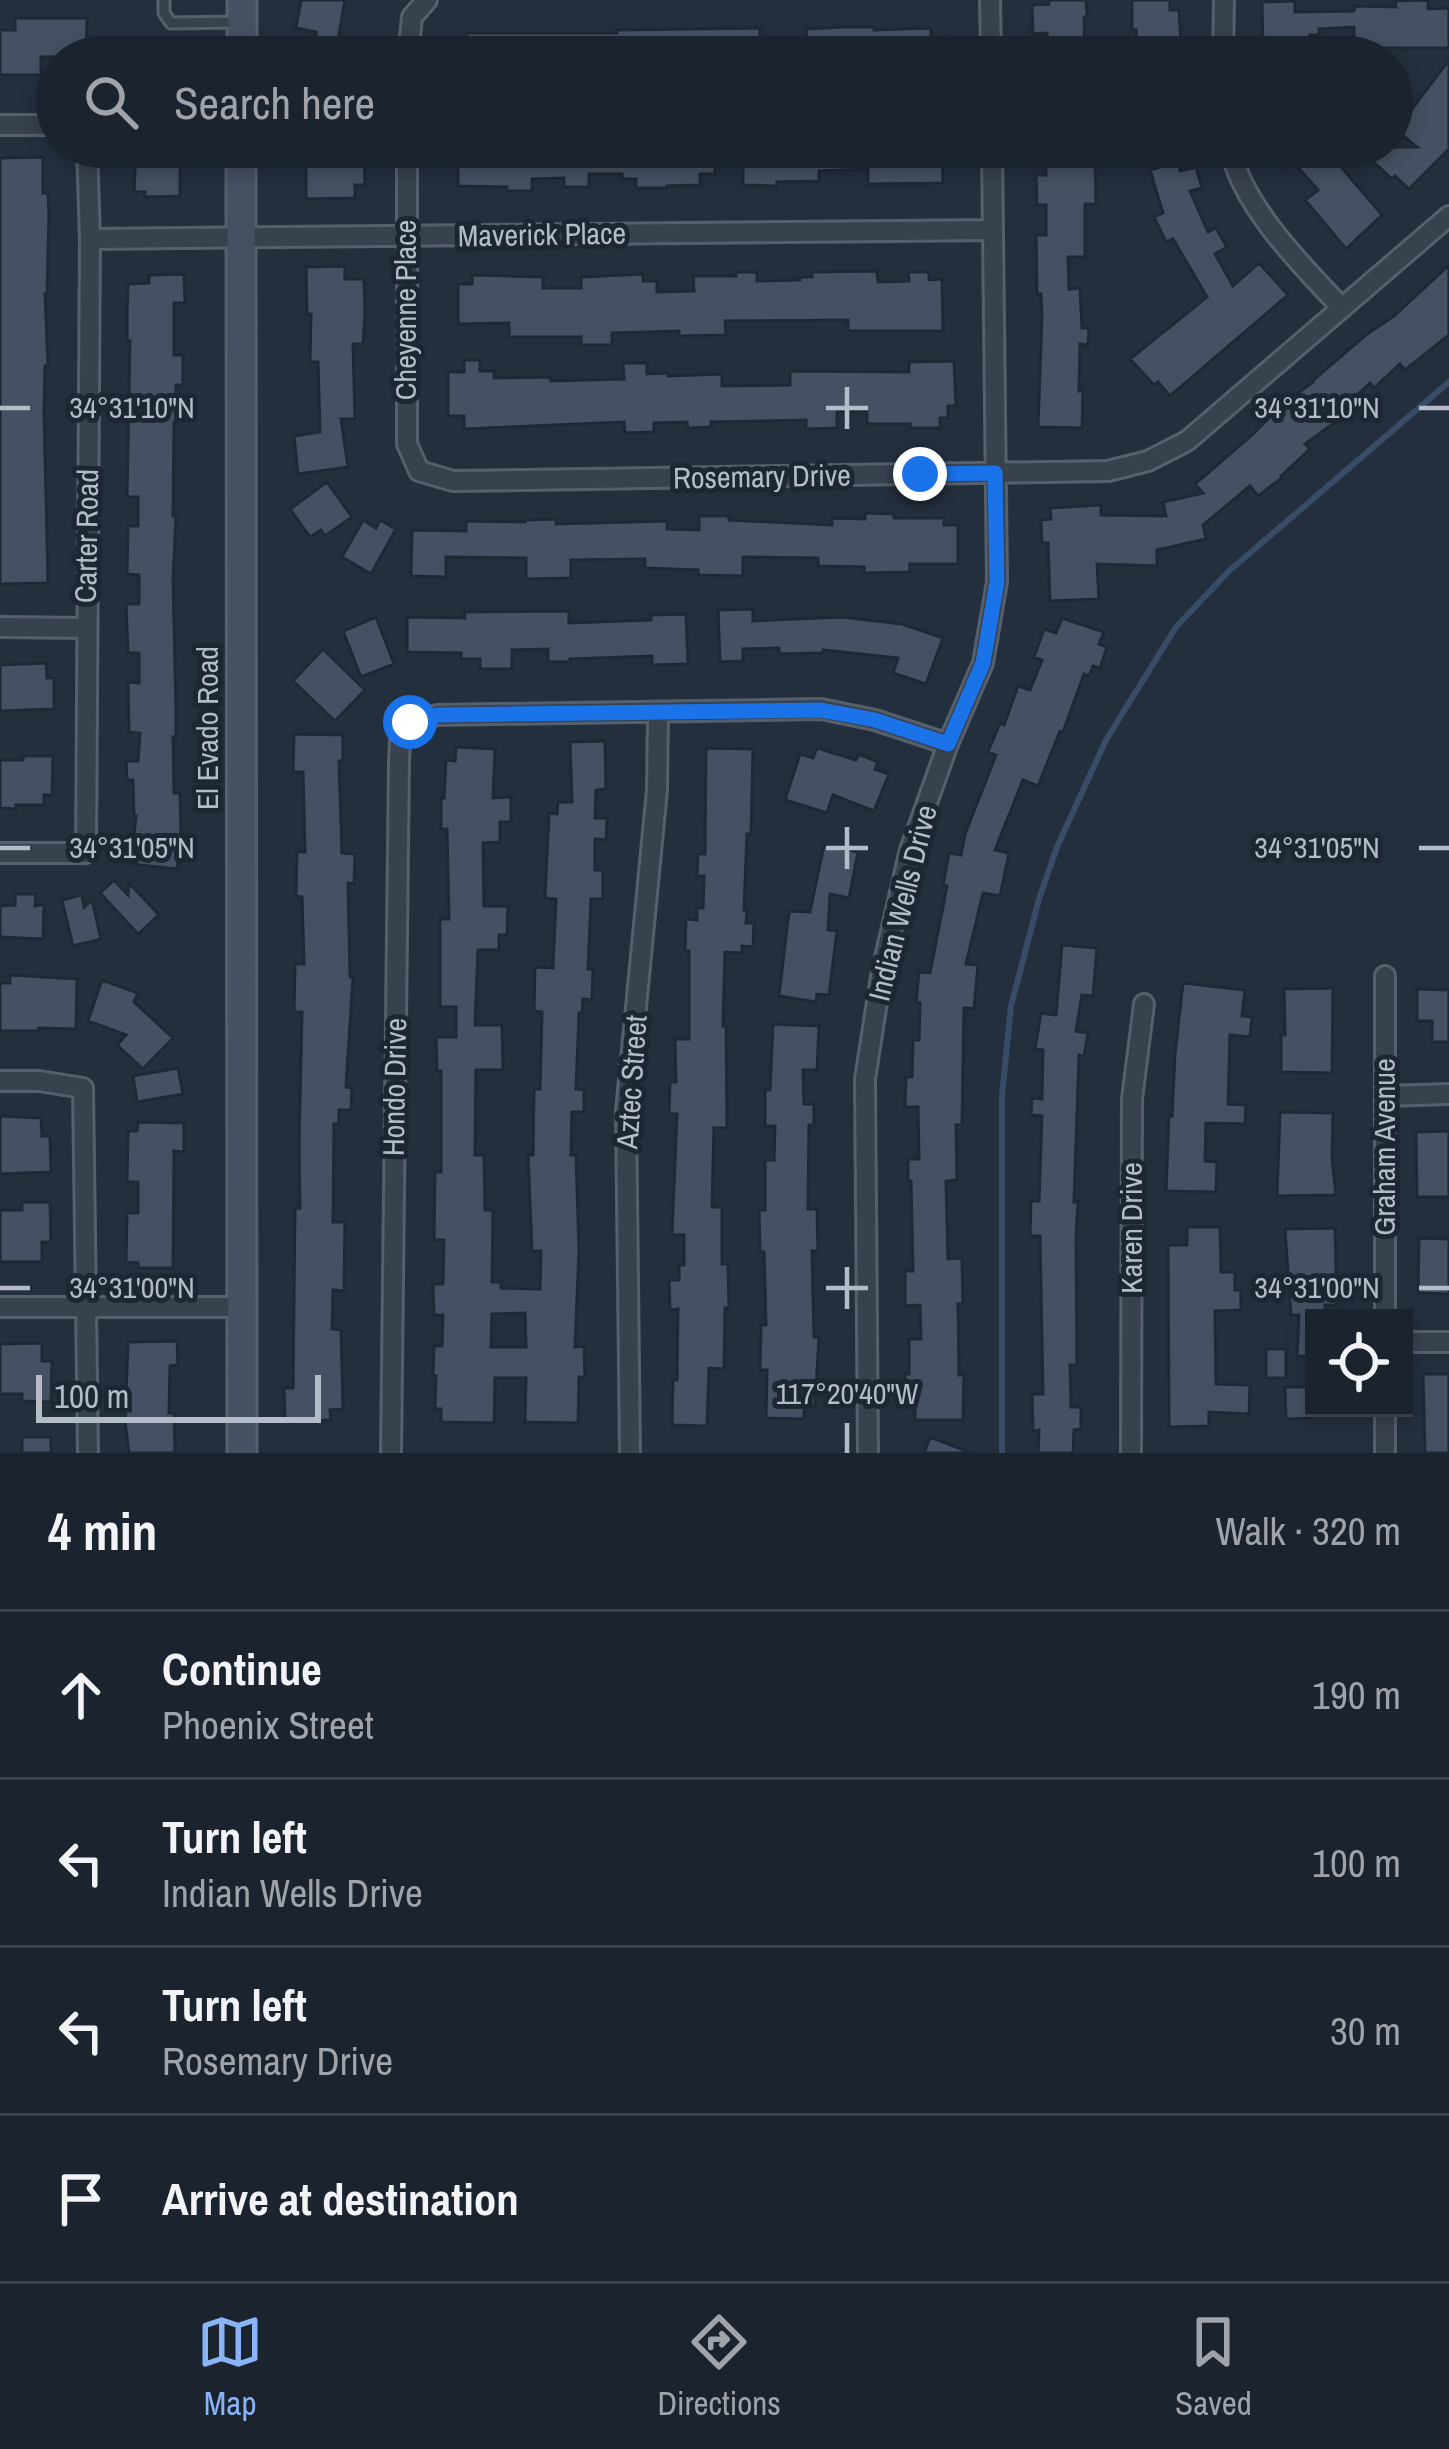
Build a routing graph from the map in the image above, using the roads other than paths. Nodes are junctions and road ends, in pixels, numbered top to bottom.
1 (164, 0) edge
2 (990, 0) edge
3 (1224, 0) edge
4 (424, 1) edge
5 (242, 11) edge
6 (410, 36) edge
7 (991, 36) edge
8 (1223, 36) edge
9 (0, 125) edge
10 (36, 125) edge
11 (88, 168) edge
12 (241, 168) edge
13 (406, 168) edge
14 (992, 168) edge
15 (1235, 168) edge
16 (1449, 216) edge
17 (993, 230) junction
18 (405, 236) junction
19 (241, 238) junction
20 (90, 239) junction
21 (1342, 308) junction
22 (418, 471) joint
23 (995, 473) junction
24 (0, 627) edge
25 (86, 628) junction
26 (658, 712) junction
27 (948, 744) junction
28 (0, 853) edge
29 (1385, 976) dead end
30 (1144, 1004) dead end
31 (0, 1081) edge
32 (1449, 1094) edge
33 (1385, 1096) junction
34 (0, 1307) edge
35 (87, 1307) junction
36 (242, 1307) junction
37 (1385, 1309) edge
38 (1413, 1342) edge
39 (1449, 1342) edge
40 (1385, 1417) edge
41 (88, 1453) edge
42 (242, 1453) edge
43 (391, 1453) edge
44 (630, 1453) edge
45 (868, 1453) edge
46 (1131, 1453) edge
47 (1385, 1453) edge

1 - 5 lane
2 - 7 street
3 - 8 street
4 - 6 street
9 - 10 street
11 - 20 street, Carter Road
12 - 19 main road, El Evado Road
13 - 18 street, Cheyenne Place
14 - 17 street, Indian Wells Drive
15 - 21 street
16 - 21 street, Rosemary Drive
17 - 18 street, Maverick Place
17 - 23 street, Indian Wells Drive
18 - 19 street, Maverick Place
18 - 22 street, Cheyenne Place
19 - 20 street, Maverick Place
19 - 36 main road, El Evado Road
20 - 25 street, Carter Road
21 - 23 street, Rosemary Drive
22 - 23 street, Rosemary Drive
23 - 27 street, Indian Wells Drive
24 - 25 street
25 - 28 street, Carter Road
26 - 27 street
26 - 43 street, Hondo Drive
26 - 44 street, Aztec Street
27 - 45 street, Indian Wells Drive
29 - 33 street, Graham Avenue
30 - 46 street, Karen Drive
31 - 35 street
32 - 33 street
33 - 37 street, Graham Avenue
34 - 35 street
35 - 36 street
35 - 41 street
36 - 42 main road, El Evado Road
38 - 39 street
40 - 47 street

